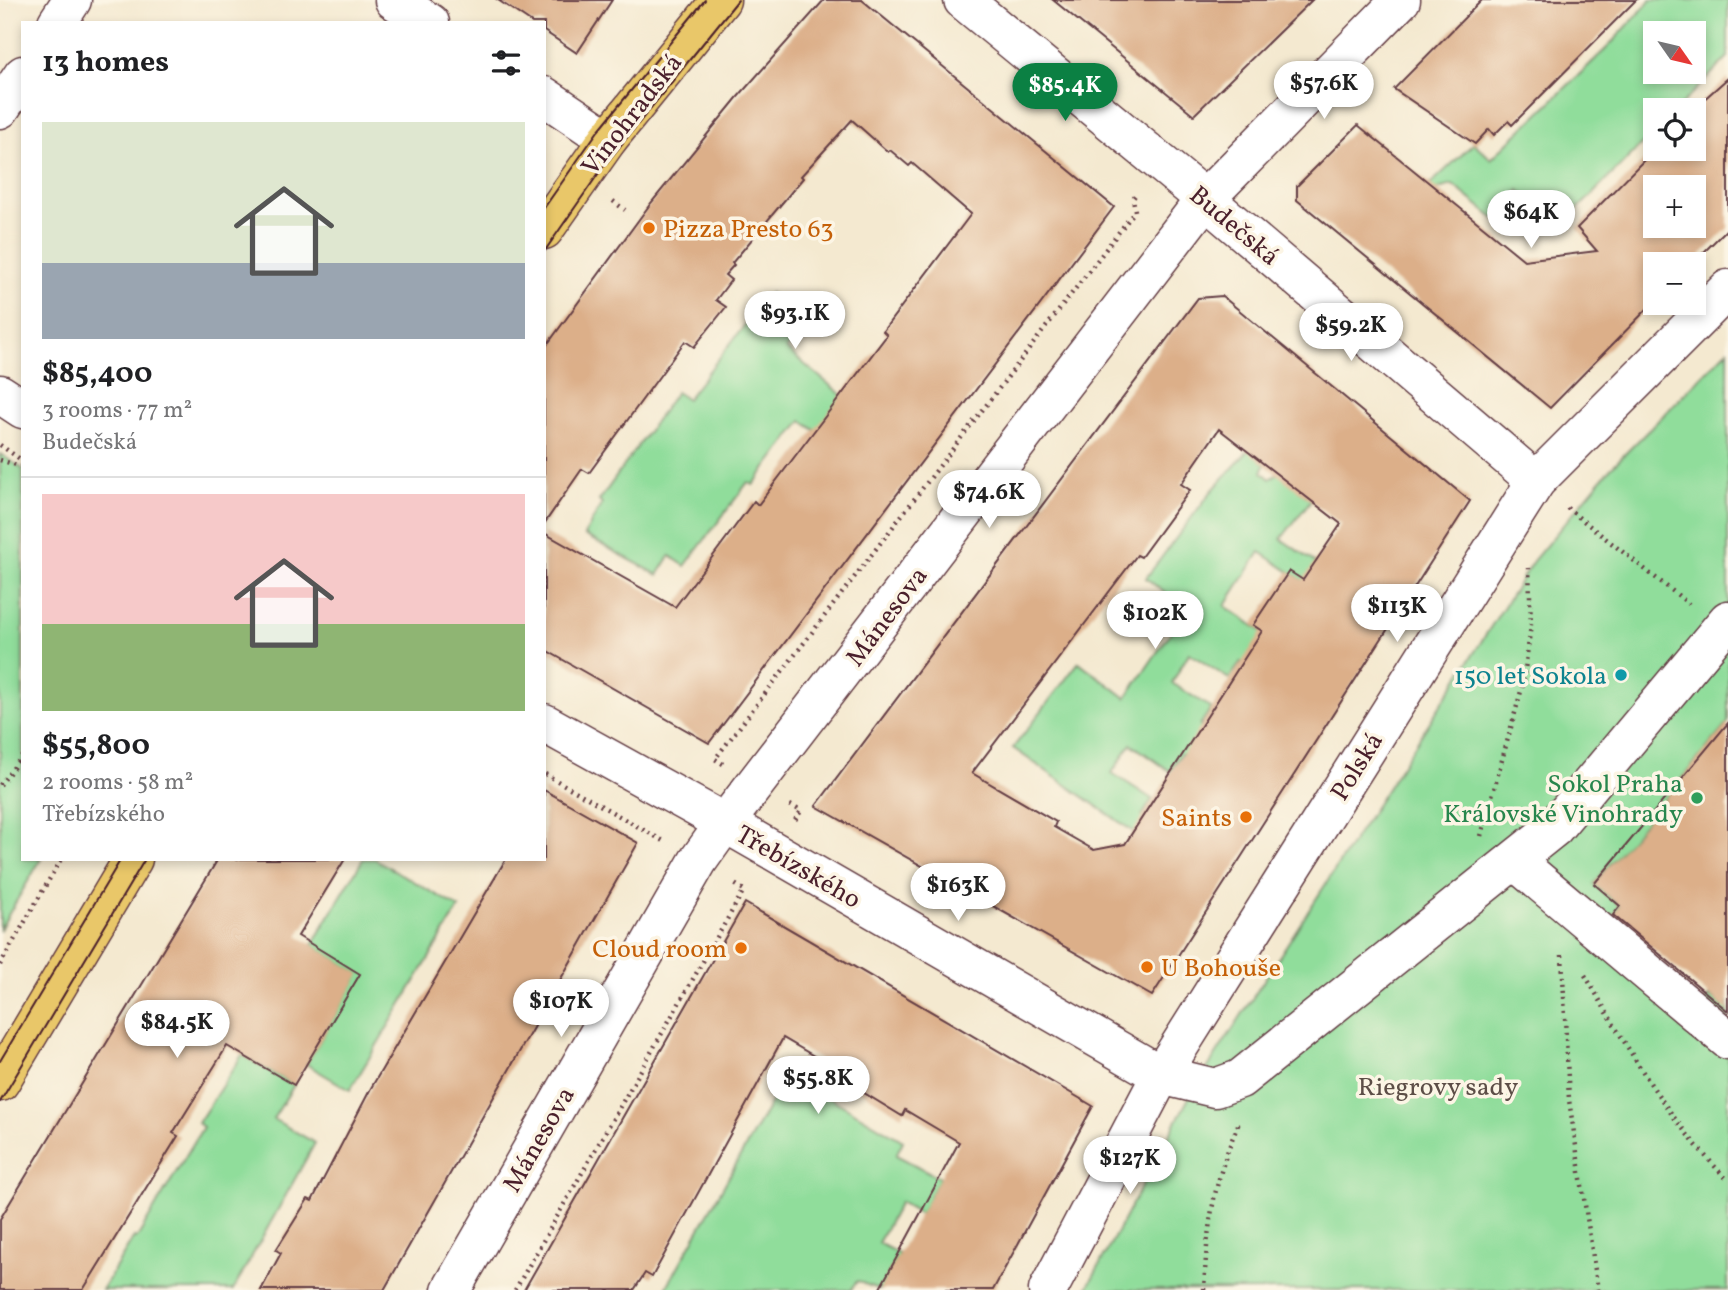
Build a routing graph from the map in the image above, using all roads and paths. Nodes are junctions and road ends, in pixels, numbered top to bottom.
1 (72, 0) edge
2 (394, 0) edge
3 (721, 0) edge
4 (963, 0) edge
5 (1401, 0) edge
6 (58, 21) edge
7 (427, 21) edge
8 (21, 78) edge
9 (546, 97) edge
10 (0, 109) edge
11 (608, 139) junction
12 (1133, 198) dead end
13 (1205, 199) junction
14 (613, 201) dead end
15 (625, 210) dead end
16 (546, 227) edge
17 (1728, 289) edge
18 (0, 394) edge
19 (21, 408) edge
20 (0, 445) edge
21 (0, 460) edge
22 (21, 460) edge
23 (21, 466) edge
24 (1536, 481) junction
25 (1575, 499) dead end
26 (1573, 514) dead end
27 (1559, 518) dead end
28 (1529, 556) dead end
29 (1724, 624) edge
30 (546, 724) edge
31 (21, 758) edge
32 (715, 760) dead end
33 (546, 774) edge
34 (0, 785) edge
35 (726, 823) junction
36 (1480, 841) dead end
37 (60, 861) edge
38 (132, 861) edge
39 (698, 861) junction
40 (1515, 861) junction
41 (1562, 950) dead end
42 (0, 965) edge
43 (1582, 971) dead end
44 (1728, 1040) edge
45 (1161, 1074) junction
46 (0, 1083) edge
47 (1215, 1088) junction
48 (1728, 1180) edge
49 (451, 1290) edge
50 (515, 1290) edge
51 (1048, 1290) edge
52 (1204, 1290) edge
53 (1598, 1290) edge

1 - 6 street
2 - 7 street
3 - 11 main road, Vinohradská
4 - 13 street, Budečská
5 - 13 street, Mánesova
8 - 10 street
9 - 11 street
11 - 16 main road, Vinohradská
12 - 32 path
13 - 24 street, Budečská
13 - 35 street, Mánesova
14 - 15 path
17 - 24 street, Polská
18 - 19 street
20 - 22 path
21 - 23 path
24 - 45 street, Polská
25 - 27 path
26 - 29 path
28 - 36 path
29 - 40 street
30 - 35 street, Třebízského
31 - 34 path
33 - 39 path
35 - 39 street, Mánesova
35 - 45 street, Třebízského
37 - 42 path
38 - 46 main road
39 - 49 street, Mánesova
39 - 50 path
40 - 44 street
40 - 47 street
41 - 53 path
43 - 48 path
45 - 47 street, Třebízského
45 - 51 street, Polská
47 - 52 path

